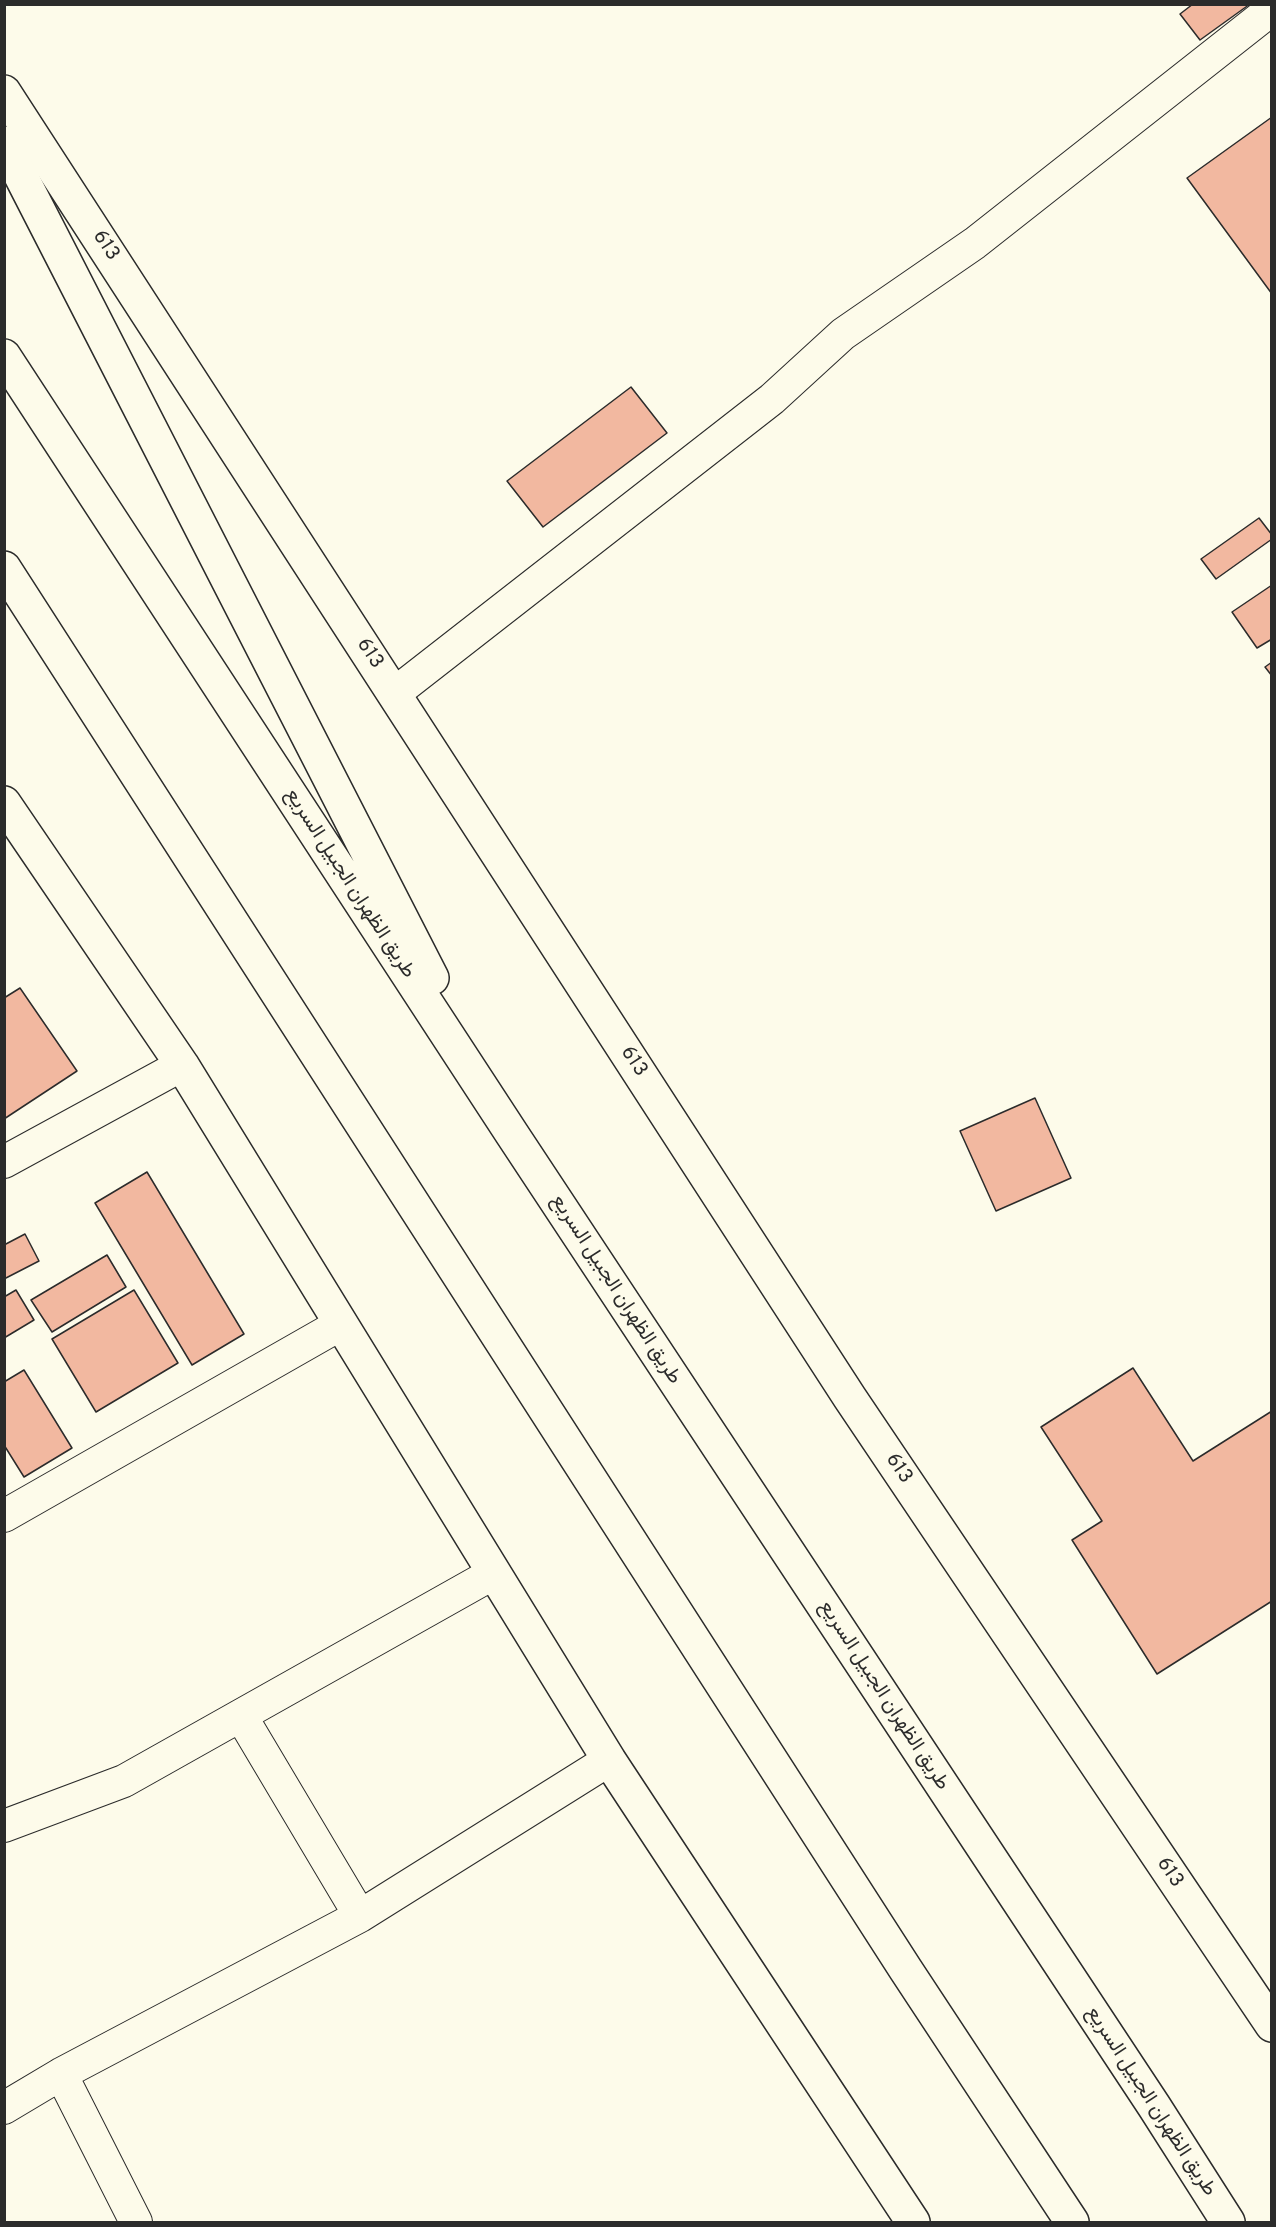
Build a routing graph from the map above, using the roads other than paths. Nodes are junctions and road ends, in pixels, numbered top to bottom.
1 (1272, 9) edge
2 (4, 92) edge
3 (4, 143) edge
4 (4, 356) edge
5 (4, 568) edge
6 (395, 693) junction
7 (4, 803) edge
8 (182, 1065) junction
9 (512, 1134) junction
10 (4, 1162) edge
11 (341, 1324) junction
12 (4, 1516) edge
13 (494, 1573) junction
14 (241, 1716) junction
15 (609, 1760) junction
16 (4, 1826) edge
17 (360, 1916) junction
18 (906, 1970) junction
19 (1272, 2025) edge
20 (61, 2074) junction
21 (1154, 2106) junction
22 (4, 2108) edge
23 (136, 2223) edge
24 (913, 2223) edge
25 (1050, 2223) edge
26 (1072, 2223) edge
27 (1228, 2223) edge
28 (1249, 2223) edge

1 - 6 street
2 - 6 main road, 613
3 - 9 main road
4 - 9 main road, طريق الظهران الجبيل السريع
5 - 18 main road
6 - 19 main road, 613
7 - 8 main road
8 - 10 street
8 - 11 main road
9 - 21 main road, طريق الظهران الجبيل السريع
11 - 12 street
11 - 13 main road
13 - 14 street
13 - 15 main road
14 - 16 street
14 - 17 street
15 - 17 street
15 - 24 main road
17 - 20 street
18 - 25 main road
18 - 26 main road
20 - 22 street
20 - 23 street
21 - 27 main road, طريق الظهران الجبيل السريع
21 - 28 main road

